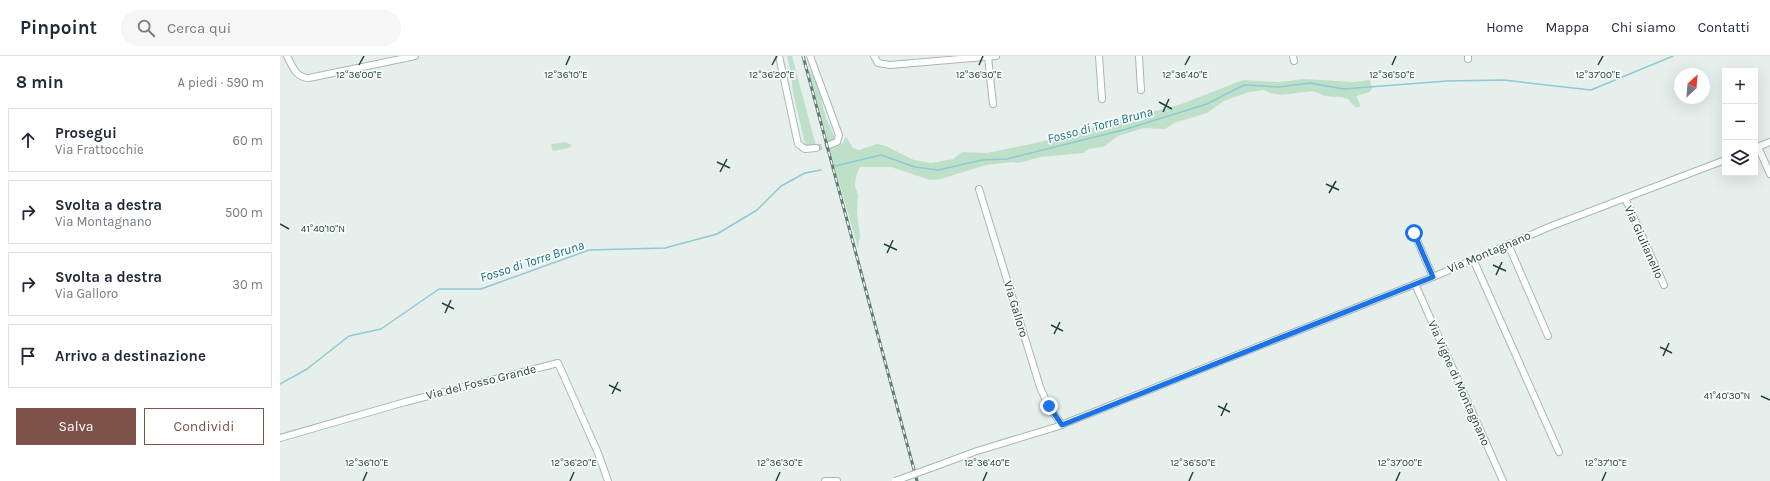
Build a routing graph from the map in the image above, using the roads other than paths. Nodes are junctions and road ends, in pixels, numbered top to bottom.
1 (287, 56) edge
2 (415, 56) edge
3 (779, 56) edge
4 (810, 56) edge
5 (874, 56) edge
6 (996, 56) edge
7 (1099, 56) edge
8 (1139, 56) edge
9 (988, 57) edge
10 (1141, 90) dead end
11 (1102, 99) dead end
12 (993, 104) dead end
13 (1770, 142) edge
14 (829, 145) dead end
15 (1758, 147) edge
16 (816, 148) tunnel mouth
17 (1758, 149) edge
18 (1722, 161) edge
19 (1770, 174) edge
20 (979, 189) dead end
21 (1625, 198) junction
22 (1414, 233) dead end
23 (1508, 244) junction
24 (1473, 259) junction
25 (1433, 277) junction
26 (1414, 284) junction
27 (1664, 285) dead end
28 (1548, 336) dead end
29 (1062, 425) junction
30 (280, 438) edge
31 (1559, 452) dead end
32 (608, 481) edge
33 (825, 481) edge
34 (837, 481) edge
35 (895, 481) edge
36 (1503, 481) edge

1 - 2 street
3 - 16 street
4 - 14 street
5 - 9 street
6 - 9 street
7 - 11 street
8 - 10 street
9 - 12 street
13 - 15 street
17 - 19 street
18 - 21 street, Via Montagnano
20 - 29 street, Via Galloro
21 - 23 street, Via Montagnano
21 - 27 street, Via Giulianello
22 - 25 street
23 - 24 street, Via Montagnano
23 - 28 street
24 - 25 street, Via Montagnano
24 - 31 street
25 - 26 street, Via Montagnano
26 - 29 street, Via Montagnano
26 - 36 street, Via Vigne di Montagnano
29 - 35 street, Via Montagnano, bridge
30 - 32 street, Via del Fosso Grande
33 - 34 street

